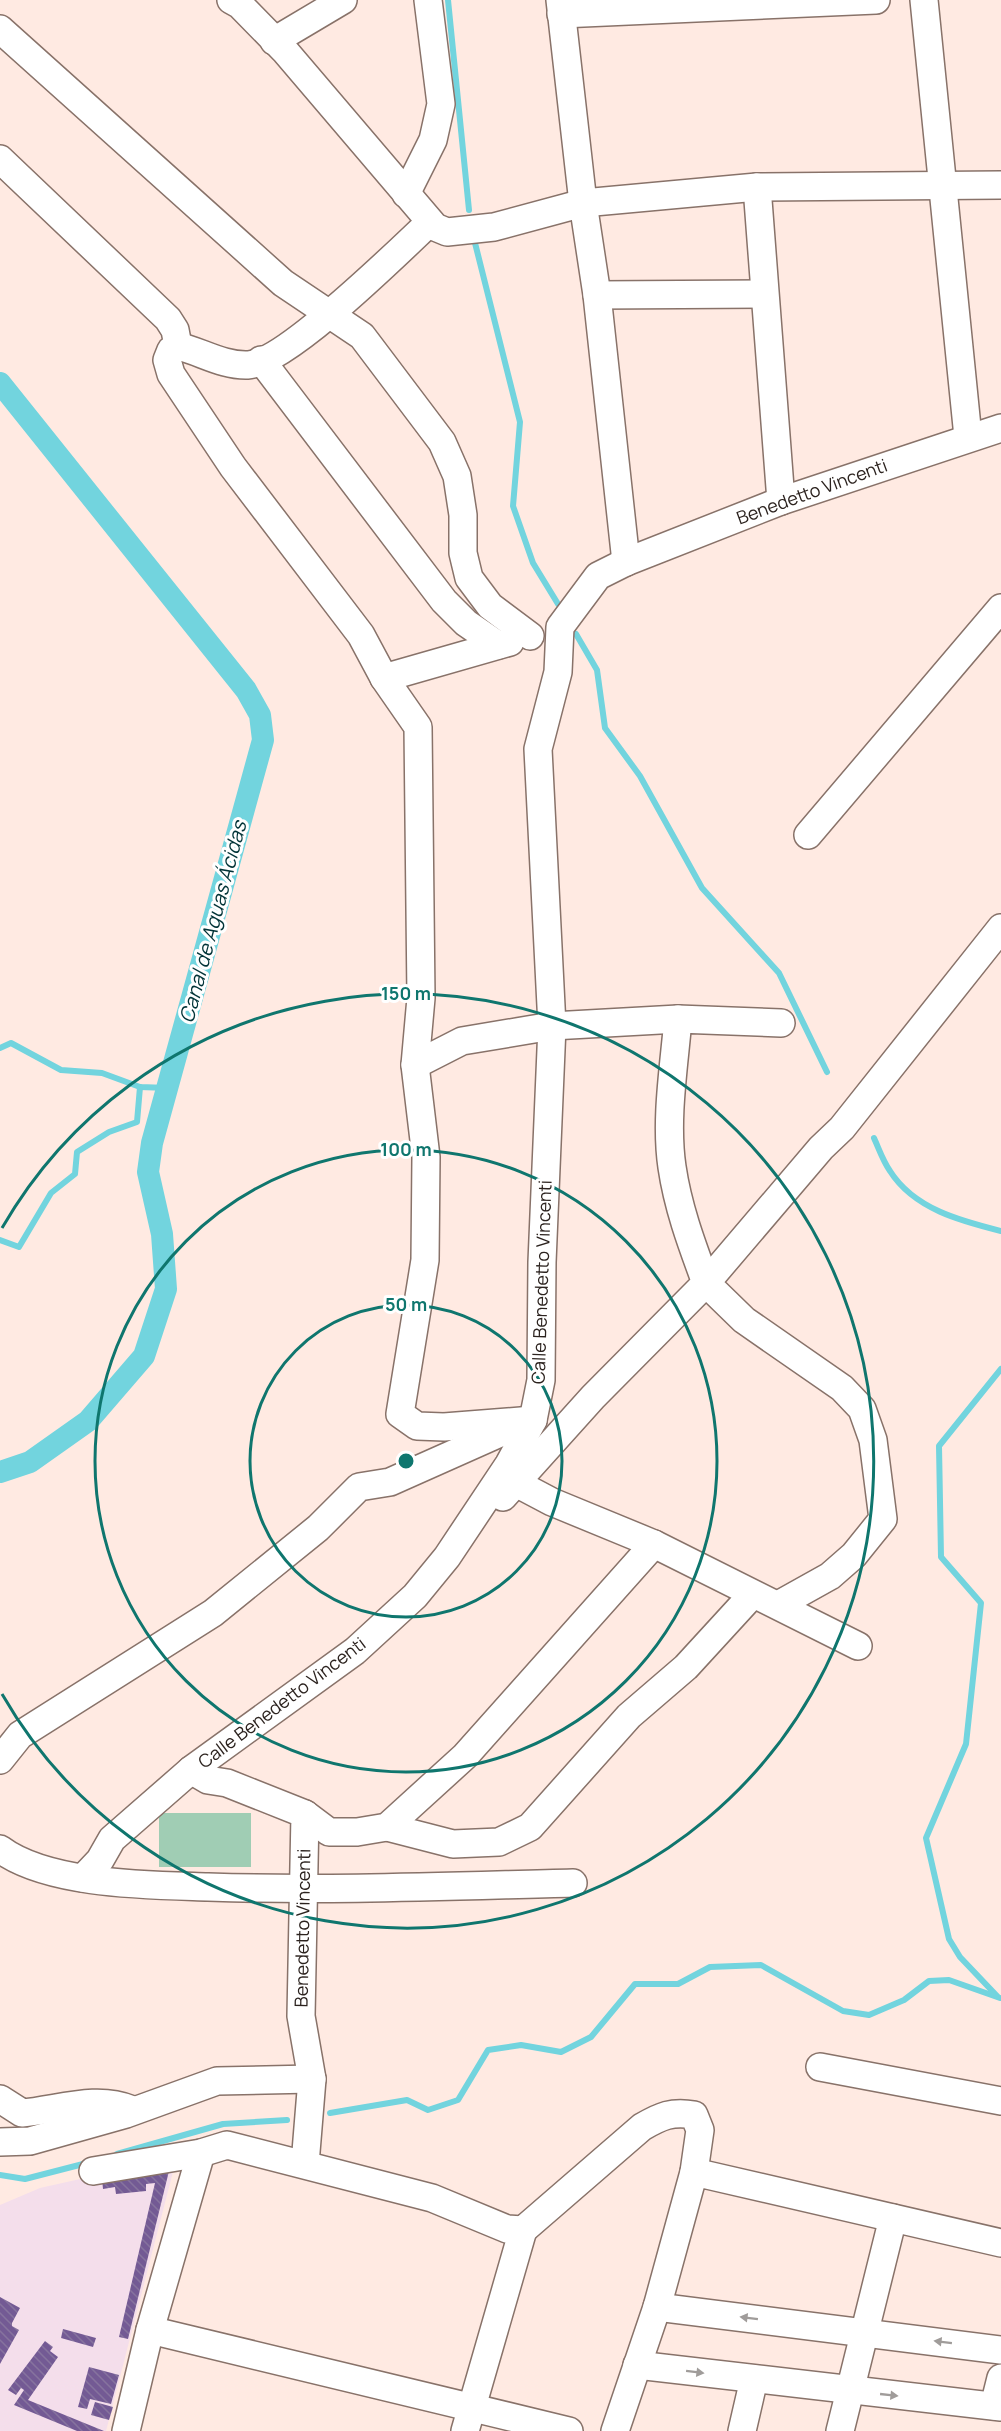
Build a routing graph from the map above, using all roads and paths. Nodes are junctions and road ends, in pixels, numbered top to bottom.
1 (231, 0) edge
2 (343, 0) edge
3 (428, 0) edge
4 (876, 0) edge
5 (924, 0) edge
6 (560, 7) edge
7 (0, 29) edge
8 (274, 41) junction
9 (0, 159) edge
10 (943, 185) junction
11 (1001, 185) edge
12 (757, 187) junction
13 (406, 194) junction
14 (583, 203) junction
15 (430, 222) junction
16 (764, 294) junction
17 (597, 295) junction
18 (331, 314) junction
19 (178, 346) junction
20 (261, 360) junction
21 (1001, 428) edge
22 (968, 437) junction
23 (781, 501) junction
24 (626, 562) junction
25 (1001, 608) edge
26 (560, 627) junction
27 (530, 636) junction
28 (498, 645) junction
29 (384, 678) junction
30 (808, 835) dead end
31 (1001, 928) edge
32 (678, 1019) junction
33 (781, 1023) dead end
34 (552, 1026) junction
35 (415, 1065) junction
36 (706, 1283) junction
37 (532, 1420) junction
38 (516, 1483) junction
39 (489, 1493) junction
40 (654, 1544) junction
41 (752, 1595) junction
42 (777, 1605) junction
43 (858, 1646) dead end
44 (0, 1760) edge
45 (191, 1770) junction
46 (305, 1814) junction
47 (387, 1827) junction
48 (0, 1849) edge
49 (83, 1878) junction
50 (573, 1883) dead end
51 (304, 1890) junction
52 (820, 2067) dead end
53 (312, 2079) junction
54 (0, 2099) edge
55 (1001, 2101) edge
56 (134, 2111) junction
57 (0, 2142) edge
58 (201, 2153) junction
59 (305, 2164) junction
60 (93, 2171) dead end
61 (694, 2172) junction
62 (893, 2218) junction
63 (523, 2230) junction
64 (1001, 2243) edge
65 (657, 2307) junction
66 (150, 2330) junction
67 (865, 2332) junction
68 (1001, 2350) edge
69 (637, 2365) junction
70 (1001, 2378) edge
71 (754, 2379) junction
72 (850, 2391) junction
73 (998, 2406) edge
74 (468, 2419) edge
75 (126, 2431) edge
76 (569, 2431) edge
77 (615, 2431) edge
78 (742, 2431) edge
79 (840, 2431) edge

1 - 8 street
2 - 8 street
3 - 13 street
4 - 6 street
5 - 10 street
6 - 14 street
7 - 18 street
8 - 13 street
9 - 19 street
10 - 11 street
10 - 12 street
10 - 22 street
12 - 14 street
12 - 16 street
13 - 15 street
14 - 15 street
14 - 17 street
15 - 18 street
16 - 17 street
16 - 23 street
17 - 24 street
18 - 20 street
18 - 27 street
19 - 20 street
19 - 29 street
20 - 28 street
21 - 22 street, Benedetto Vincenti
22 - 23 street, Benedetto Vincenti
23 - 24 street, Benedetto Vincenti
24 - 26 street
25 - 30 street
26 - 27 street
26 - 34 street, Calle Benedetto Vincenti
27 - 28 street
28 - 29 street
29 - 35 street
31 - 36 street
32 - 33 street
32 - 34 street
32 - 36 street
34 - 35 street
34 - 37 street, Calle Benedetto Vincenti
35 - 37 street
36 - 38 street
36 - 42 street
37 - 39 street, Calle Benedetto Vincenti
37 - 44 street
38 - 39 street
38 - 40 street
39 - 45 street, Calle Benedetto Vincenti
40 - 41 street
40 - 47 street
41 - 42 street
41 - 47 street
42 - 43 street
45 - 46 street
45 - 49 street, Calle Benedetto Vincenti
46 - 47 street
46 - 51 street, Benedetto Vincenti
48 - 49 street
49 - 51 street
50 - 51 street
51 - 53 street, Benedetto Vincenti
52 - 55 street
53 - 56 street
53 - 59 street, Benedetto Vincenti
54 - 56 street
56 - 57 street
58 - 59 street
58 - 60 street
58 - 66 street
59 - 63 street
61 - 62 street
61 - 63 street
61 - 65 street
62 - 64 street
62 - 67 street
63 - 74 street
67 -> 65 street
65 - 69 street
66 - 74 street
66 - 75 street
68 -> 67 street
67 - 72 street
69 -> 71 street
69 - 77 street
70 - 73 street
71 - 72 street
71 - 78 street
72 -> 73 street
72 - 79 street
74 - 76 street

